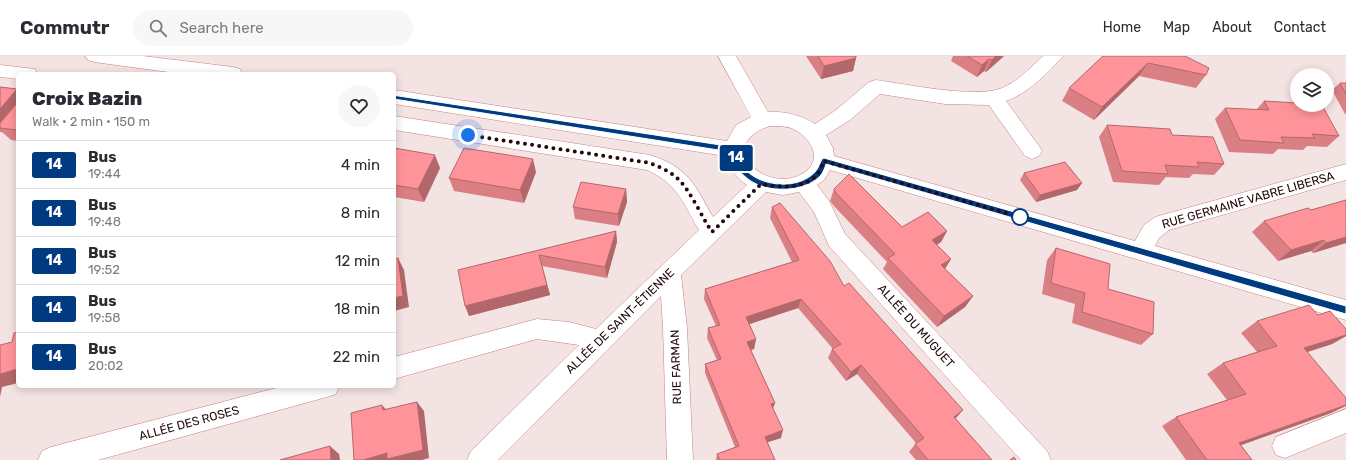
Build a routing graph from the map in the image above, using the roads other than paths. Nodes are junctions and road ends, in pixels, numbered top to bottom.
1 (94, 56) edge
2 (727, 56) edge
3 (1054, 56) edge
4 (0, 71) edge
5 (218, 72) edge
6 (16, 73) edge
7 (396, 97) edge
8 (994, 98) junction
9 (763, 121) junction
10 (396, 123) edge
11 (815, 134) junction
12 (734, 150) junction
13 (1032, 151) dead end
14 (824, 161) junction
15 (1346, 172) edge
16 (761, 184) junction
17 (804, 184) junction
18 (712, 232) junction
19 (1142, 253) junction
20 (670, 273) junction
21 (1346, 310) edge
22 (599, 341) junction
23 (396, 367) edge
24 (320, 388) edge
25 (1346, 421) edge
26 (1285, 446) dead end
27 (51, 460) edge
28 (480, 460) edge
29 (680, 460) edge
30 (1038, 460) edge

1 - 5 street
2 - 9 street
3 - 8 street
4 - 6 street
7 - 12 street
8 - 11 street
8 - 13 street
9 - 11 street
9 - 12 street
10 - 18 street
11 - 14 street
12 - 16 street
14 - 17 street
14 - 19 street
15 - 19 street, RUE GERMAINE VABRE LIBERSA
16 - 17 street
16 - 18 street, ALLÉE DE SAINT-ÉTIENNE
17 - 30 street, ALLÉE DU MUGUET
18 - 20 street, ALLÉE DE SAINT-ÉTIENNE
19 - 21 street
20 - 22 street, ALLÉE DE SAINT-ÉTIENNE
20 - 29 street, RUE FARMAN
22 - 23 street
22 - 28 street, ALLÉE DE SAINT-ÉTIENNE
24 - 27 street, ALLÉE DES ROSES
25 - 26 street

